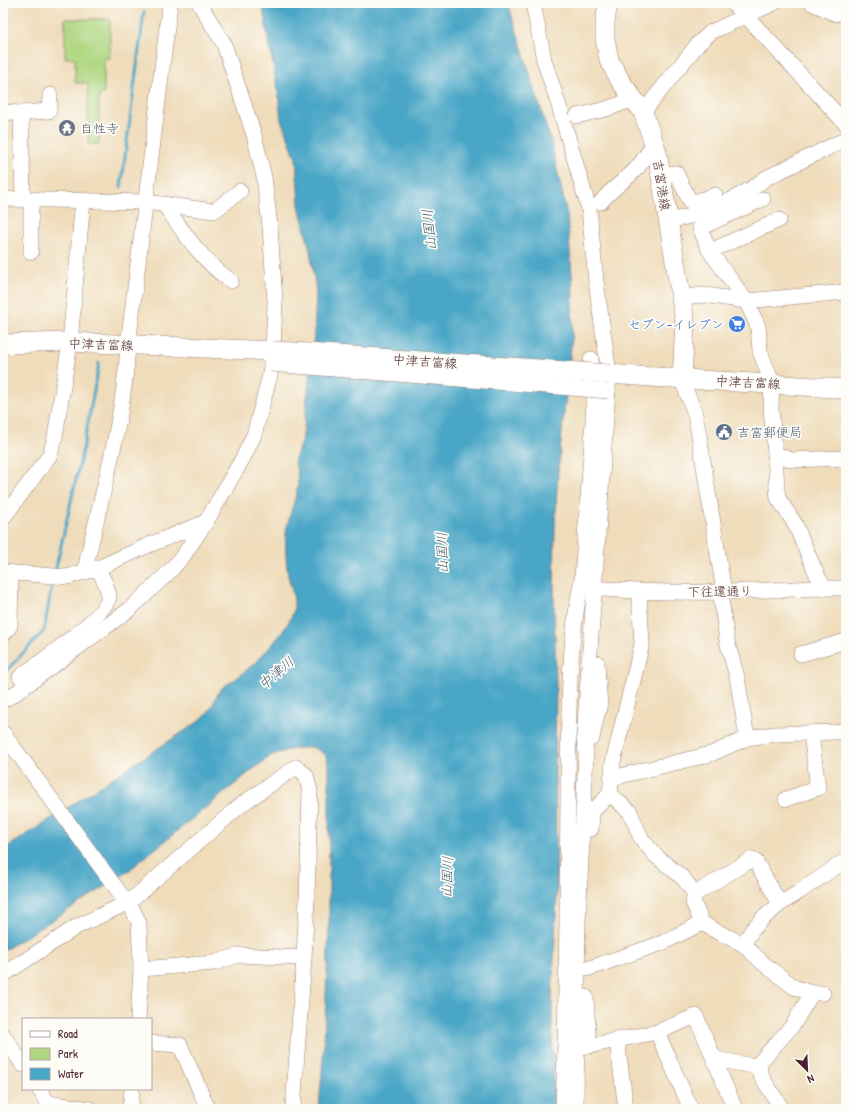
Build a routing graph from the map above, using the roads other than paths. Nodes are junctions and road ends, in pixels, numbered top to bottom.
1 (170, 3) edge
2 (199, 3) edge
3 (533, 3) edge
4 (608, 3) edge
5 (732, 3) edge
6 (774, 3) edge
7 (812, 3) edge
8 (836, 14) dead end
9 (746, 16) junction
10 (50, 95) dead end
11 (639, 106) junction
12 (3, 112) edge
13 (21, 113) junction
14 (577, 116) dead end
15 (846, 124) edge
16 (846, 139) edge
17 (654, 143) junction
18 (660, 174) junction
19 (240, 191) dead end
20 (715, 195) dead end
21 (3, 199) edge
22 (27, 199) junction
23 (764, 199) dead end
24 (83, 200) junction
25 (146, 202) junction
26 (601, 202) dead end
27 (164, 204) junction
28 (779, 220) dead end
29 (668, 221) junction
30 (710, 251) junction
31 (31, 252) dead end
32 (231, 281) dead end
33 (846, 292) edge
34 (680, 297) junction
35 (746, 301) junction
36 (70, 342) junction
37 (3, 344) edge
38 (128, 345) junction
39 (272, 358) junction
40 (591, 359) dead end
41 (682, 380) junction
42 (609, 382) junction
43 (772, 383) junction
44 (846, 389) edge
45 (775, 453) junction
46 (846, 458) edge
47 (3, 518) edge
48 (206, 522) junction
49 (92, 570) junction
50 (7, 573) edge
51 (590, 582) junction
52 (824, 587) junction
53 (845, 591) edge
54 (639, 592) junction
55 (722, 592) junction
56 (3, 635) edge
57 (846, 641) edge
58 (801, 654) dead end
59 (3, 695) edge
60 (3, 700) edge
61 (846, 730) edge
62 (3, 733) edge
63 (811, 733) junction
64 (747, 738) junction
65 (585, 745) junction
66 (569, 746) junction
67 (612, 778) junction
68 (610, 794) junction
69 (786, 799) dead end
70 (588, 811) junction
71 (846, 860) edge
72 (695, 894) junction
73 (128, 903) junction
74 (780, 904) junction
75 (702, 922) junction
76 (578, 923) junction
77 (743, 944) junction
78 (304, 958) junction
79 (141, 969) junction
80 (587, 969) junction
81 (3, 974) edge
82 (571, 988) junction
83 (138, 1018) edge
84 (657, 1032) junction
85 (3, 1035) edge
86 (617, 1040) junction
87 (152, 1043) edge
88 (577, 1046) junction
89 (714, 1059) junction
90 (22, 1064) edge
91 (759, 1068) junction
92 (564, 1081) junction
93 (40, 1090) edge
94 (132, 1090) edge
95 (203, 1108) edge
96 (90, 1109) edge
97 (130, 1109) edge
98 (292, 1109) edge
99 (563, 1109) edge
100 (567, 1109) edge
101 (576, 1109) edge
102 (626, 1109) edge
103 (691, 1109) edge
104 (701, 1109) edge
105 (704, 1109) edge
106 (735, 1109) edge
107 (782, 1109) edge

1 - 25 street
2 - 39 street
3 - 42 street
4 - 11 main road, 吉富港線
5 - 9 street
6 - 9 street
7 - 8 street
9 - 11 street
9 - 15 street
10 - 13 street
11 - 14 street
11 - 17 main road, 吉富港線
12 - 13 street
13 - 22 street
16 - 29 street
17 - 18 main road, 吉富港線
17 - 26 street
18 - 20 street
18 - 29 main road, 吉富港線
19 - 27 street
21 - 22 street
22 - 24 street
22 - 31 street
23 - 30 street
24 - 25 street
24 - 36 street
25 - 27 street
25 - 38 street
27 - 32 street
28 - 30 street
29 - 34 main road, 吉富港線
30 - 35 street
33 - 35 street
34 - 35 street
34 - 41 main road, 吉富港線
35 - 43 street
36 - 37 main road, 中津吉富線
36 - 38 main road, 中津吉富線
36 - 47 street
38 - 39 main road, 中津吉富線
38 - 49 street
39 - 42 main road, 中津吉富線, bridge
39 - 48 street
40 - 51 street
41 - 42 main road, 中津吉富線
41 - 43 main road, 中津吉富線
41 - 55 street
42 - 51 street
43 - 44 main road, 中津吉富線
43 - 45 street
45 - 46 street
45 - 52 street
48 - 49 street
48 - 60 street
49 - 50 street
49 - 59 street
50 - 56 street
51 - 54 street, 下往還通り
51 - 65 street
51 - 66 street
52 - 53 street, 下往還通り
52 - 55 street, 下往還通り
54 - 55 street, 下往還通り
54 - 67 street
55 - 64 street
57 - 58 street
61 - 63 street
62 - 73 street
63 - 64 street
63 - 69 street
64 - 67 street
65 - 66 street
65 - 70 street
66 - 82 street
67 - 68 street
68 - 70 street
68 - 72 street
70 - 76 street
71 - 74 street
72 - 74 street
72 - 75 street
73 - 78 street
73 - 79 street
73 - 81 street
74 - 77 street
75 - 77 street
75 - 80 street
76 - 80 street
76 - 82 street
77 - 91 street
78 - 79 street
78 - 98 street
79 - 83 street
80 - 82 street
82 - 88 street
84 - 86 street
84 - 89 street
84 - 103 street
85 - 90 street
86 - 88 street
86 - 102 street
87 - 95 street
88 - 92 street
88 - 101 street
89 - 91 street
89 - 106 street
91 - 107 street
92 - 99 street
92 - 100 street
93 - 96 street
94 - 97 street
104 - 105 street

